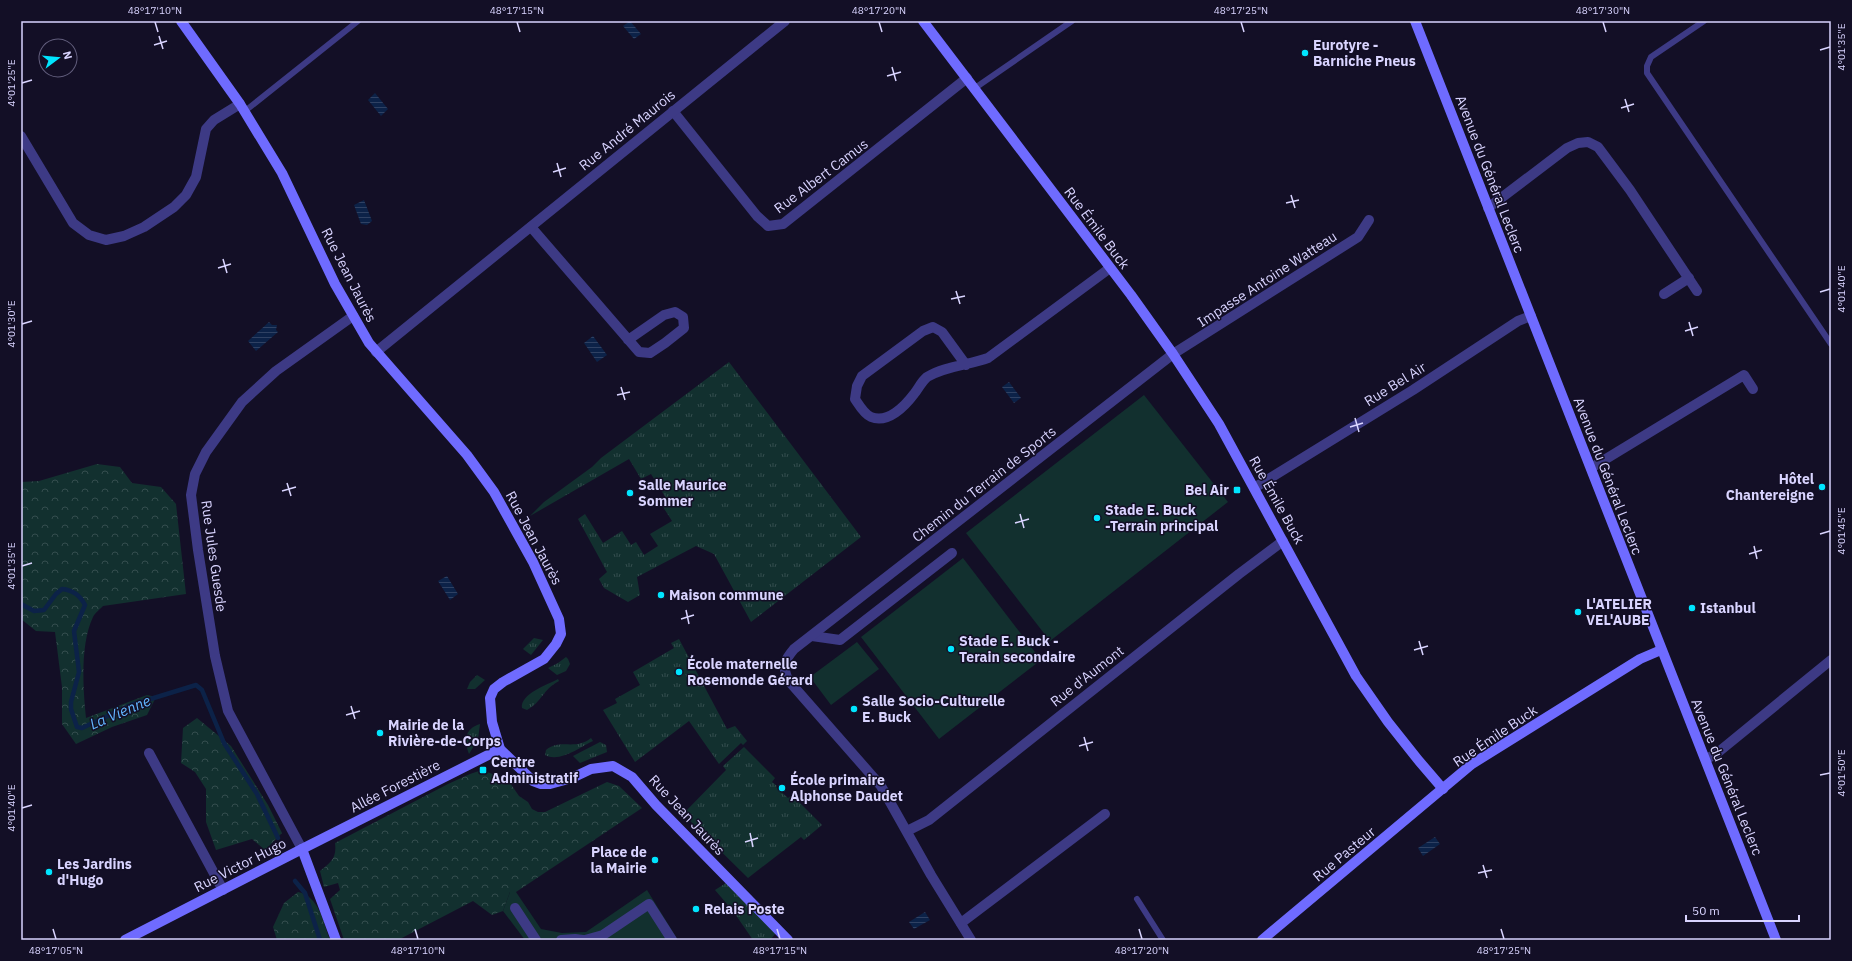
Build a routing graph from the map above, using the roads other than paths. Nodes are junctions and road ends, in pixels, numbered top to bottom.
1 (181, 21) edge
2 (358, 21) edge
3 (785, 21) edge
4 (923, 21) edge
5 (1072, 21) edge
6 (1415, 21) edge
7 (1704, 21) edge
8 (968, 78) junction
9 (975, 88) junction
10 (242, 107) junction
11 (673, 110) junction
12 (21, 136) edge
13 (1488, 208) junction
14 (1369, 220) dead end
15 (532, 226) junction
16 (1110, 268) junction
17 (1689, 278) junction
18 (1697, 291) dead end
19 (1664, 294) dead end
20 (353, 316) junction
21 (1531, 316) junction
22 (628, 340) junction
23 (1831, 344) edge
24 (376, 352) junction
25 (1173, 354) junction
26 (966, 365) junction
27 (1753, 389) dead end
28 (1591, 468) junction
29 (1254, 488) junction
30 (1283, 541) junction
31 (952, 553) dead end
32 (812, 636) junction
33 (1661, 650) junction
34 (1831, 660) edge
35 (500, 749) junction
36 (149, 753) dead end
37 (1706, 759) junction
38 (1443, 789) junction
39 (1105, 814) dead end
40 (907, 831) junction
41 (302, 848) junction
42 (223, 890) junction
43 (1137, 899) dead end
44 (514, 908) dead end
45 (961, 924) junction
46 (604, 938) edge
47 (125, 940) edge
48 (336, 940) edge
49 (536, 940) edge
50 (561, 940) edge
51 (584, 940) edge
52 (672, 940) edge
53 (788, 940) edge
54 (971, 940) edge
55 (1163, 940) edge
56 (1262, 940) edge
57 (1776, 940) edge

1 - 10 street, Rue Jean Jaurès
2 - 10 lane
3 - 11 street, Rue André Maurois
4 - 8 street, Rue Émile Buck
5 - 9 lane
6 - 13 street, Avenue du Général Leclerc
7 - 23 lane
8 - 9 street, Rue Émile Buck
8 - 11 street, Rue Albert Camus
9 - 16 street, Rue Émile Buck
10 - 12 street
10 - 20 street, Rue Jean Jaurès
11 - 15 street, Rue André Maurois
13 - 17 street
13 - 21 street, Avenue du Général Leclerc
14 - 25 street, Impasse Antoine Watteau
15 - 22 street
15 - 24 street, Rue André Maurois
16 - 25 street, Rue Émile Buck
16 - 26 street
17 - 18 street
17 - 19 street
20 - 24 street, Rue Jean Jaurès
20 - 41 street, Rue Jules Guesde
21 - 28 street, Avenue du Général Leclerc
21 - 29 street, Rue Bel Air
22 - 22 street
24 - 35 street, Rue Jean Jaurès
25 - 29 street, Rue Émile Buck
25 - 32 street, Chemin du Terrain de Sports
26 - 26 street
27 - 28 street
28 - 33 street, Avenue du Général Leclerc
29 - 30 street, Rue Émile Buck
30 - 38 street, Rue Émile Buck
30 - 40 street, Rue d'Aumont
31 - 32 street
32 - 40 street, Chemin du Terrain de Sports
33 - 37 street, Avenue du Général Leclerc
33 - 38 street, Rue Émile Buck
34 - 37 street
35 - 41 street, Allée Forestière
35 - 53 street, Rue Jean Jaurès
36 - 42 street
37 - 57 street, Avenue du Général Leclerc
38 - 56 street, Rue Pasteur
39 - 45 street
40 - 45 street, Chemin du Terrain de Sports
41 - 42 street, Rue Victor Hugo
41 - 48 street, Rue Victor Hugo
42 - 47 street, Rue Victor Hugo
43 - 55 lane
44 - 49 street
45 - 54 street, Chemin du Terrain de Sports
46 - 51 street
46 - 52 street
50 - 51 street

